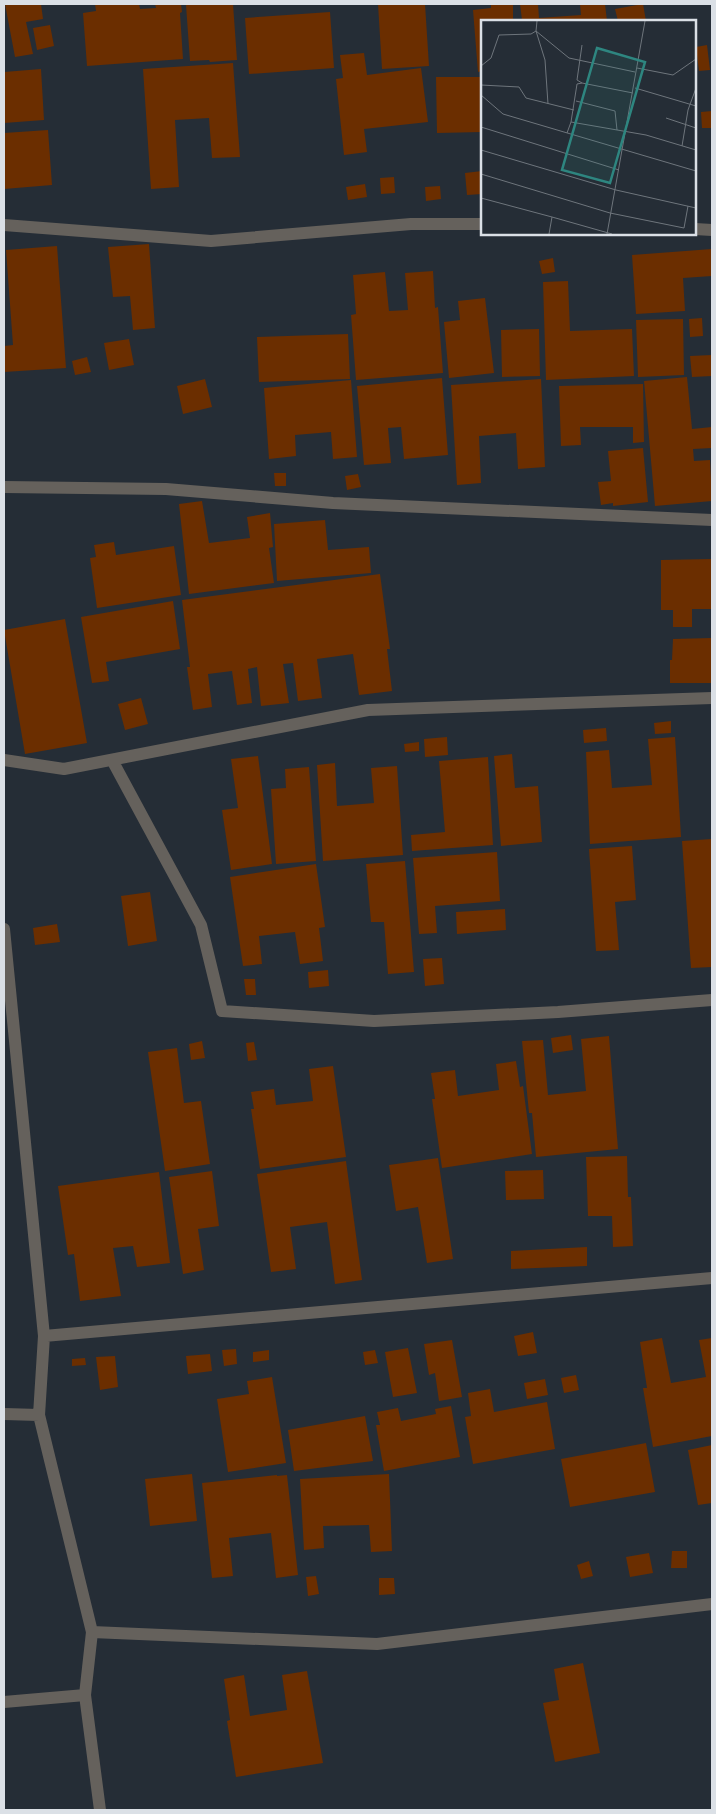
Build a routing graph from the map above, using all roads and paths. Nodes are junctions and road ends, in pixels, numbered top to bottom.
1 (481, 224) edge
2 (4, 225) edge
3 (696, 229) edge
4 (712, 230) edge
5 (4, 487) edge
6 (712, 520) edge
7 (712, 698) edge
8 (4, 760) edge
9 (112, 760) junction
10 (4, 929) edge
11 (712, 1000) edge
12 (712, 1278) edge
13 (44, 1336) junction
14 (4, 1414) edge
15 (39, 1415) junction
16 (712, 1604) edge
17 (92, 1632) junction
18 (85, 1695) junction
19 (4, 1702) edge
20 (100, 1810) edge

1 - 2 street
3 - 4 street
5 - 6 street
7 - 9 street
8 - 9 street
9 - 11 street
10 - 13 street
12 - 13 street
13 - 15 street
14 - 15 street
15 - 17 street
16 - 17 street
17 - 18 street
18 - 19 street
18 - 20 street

